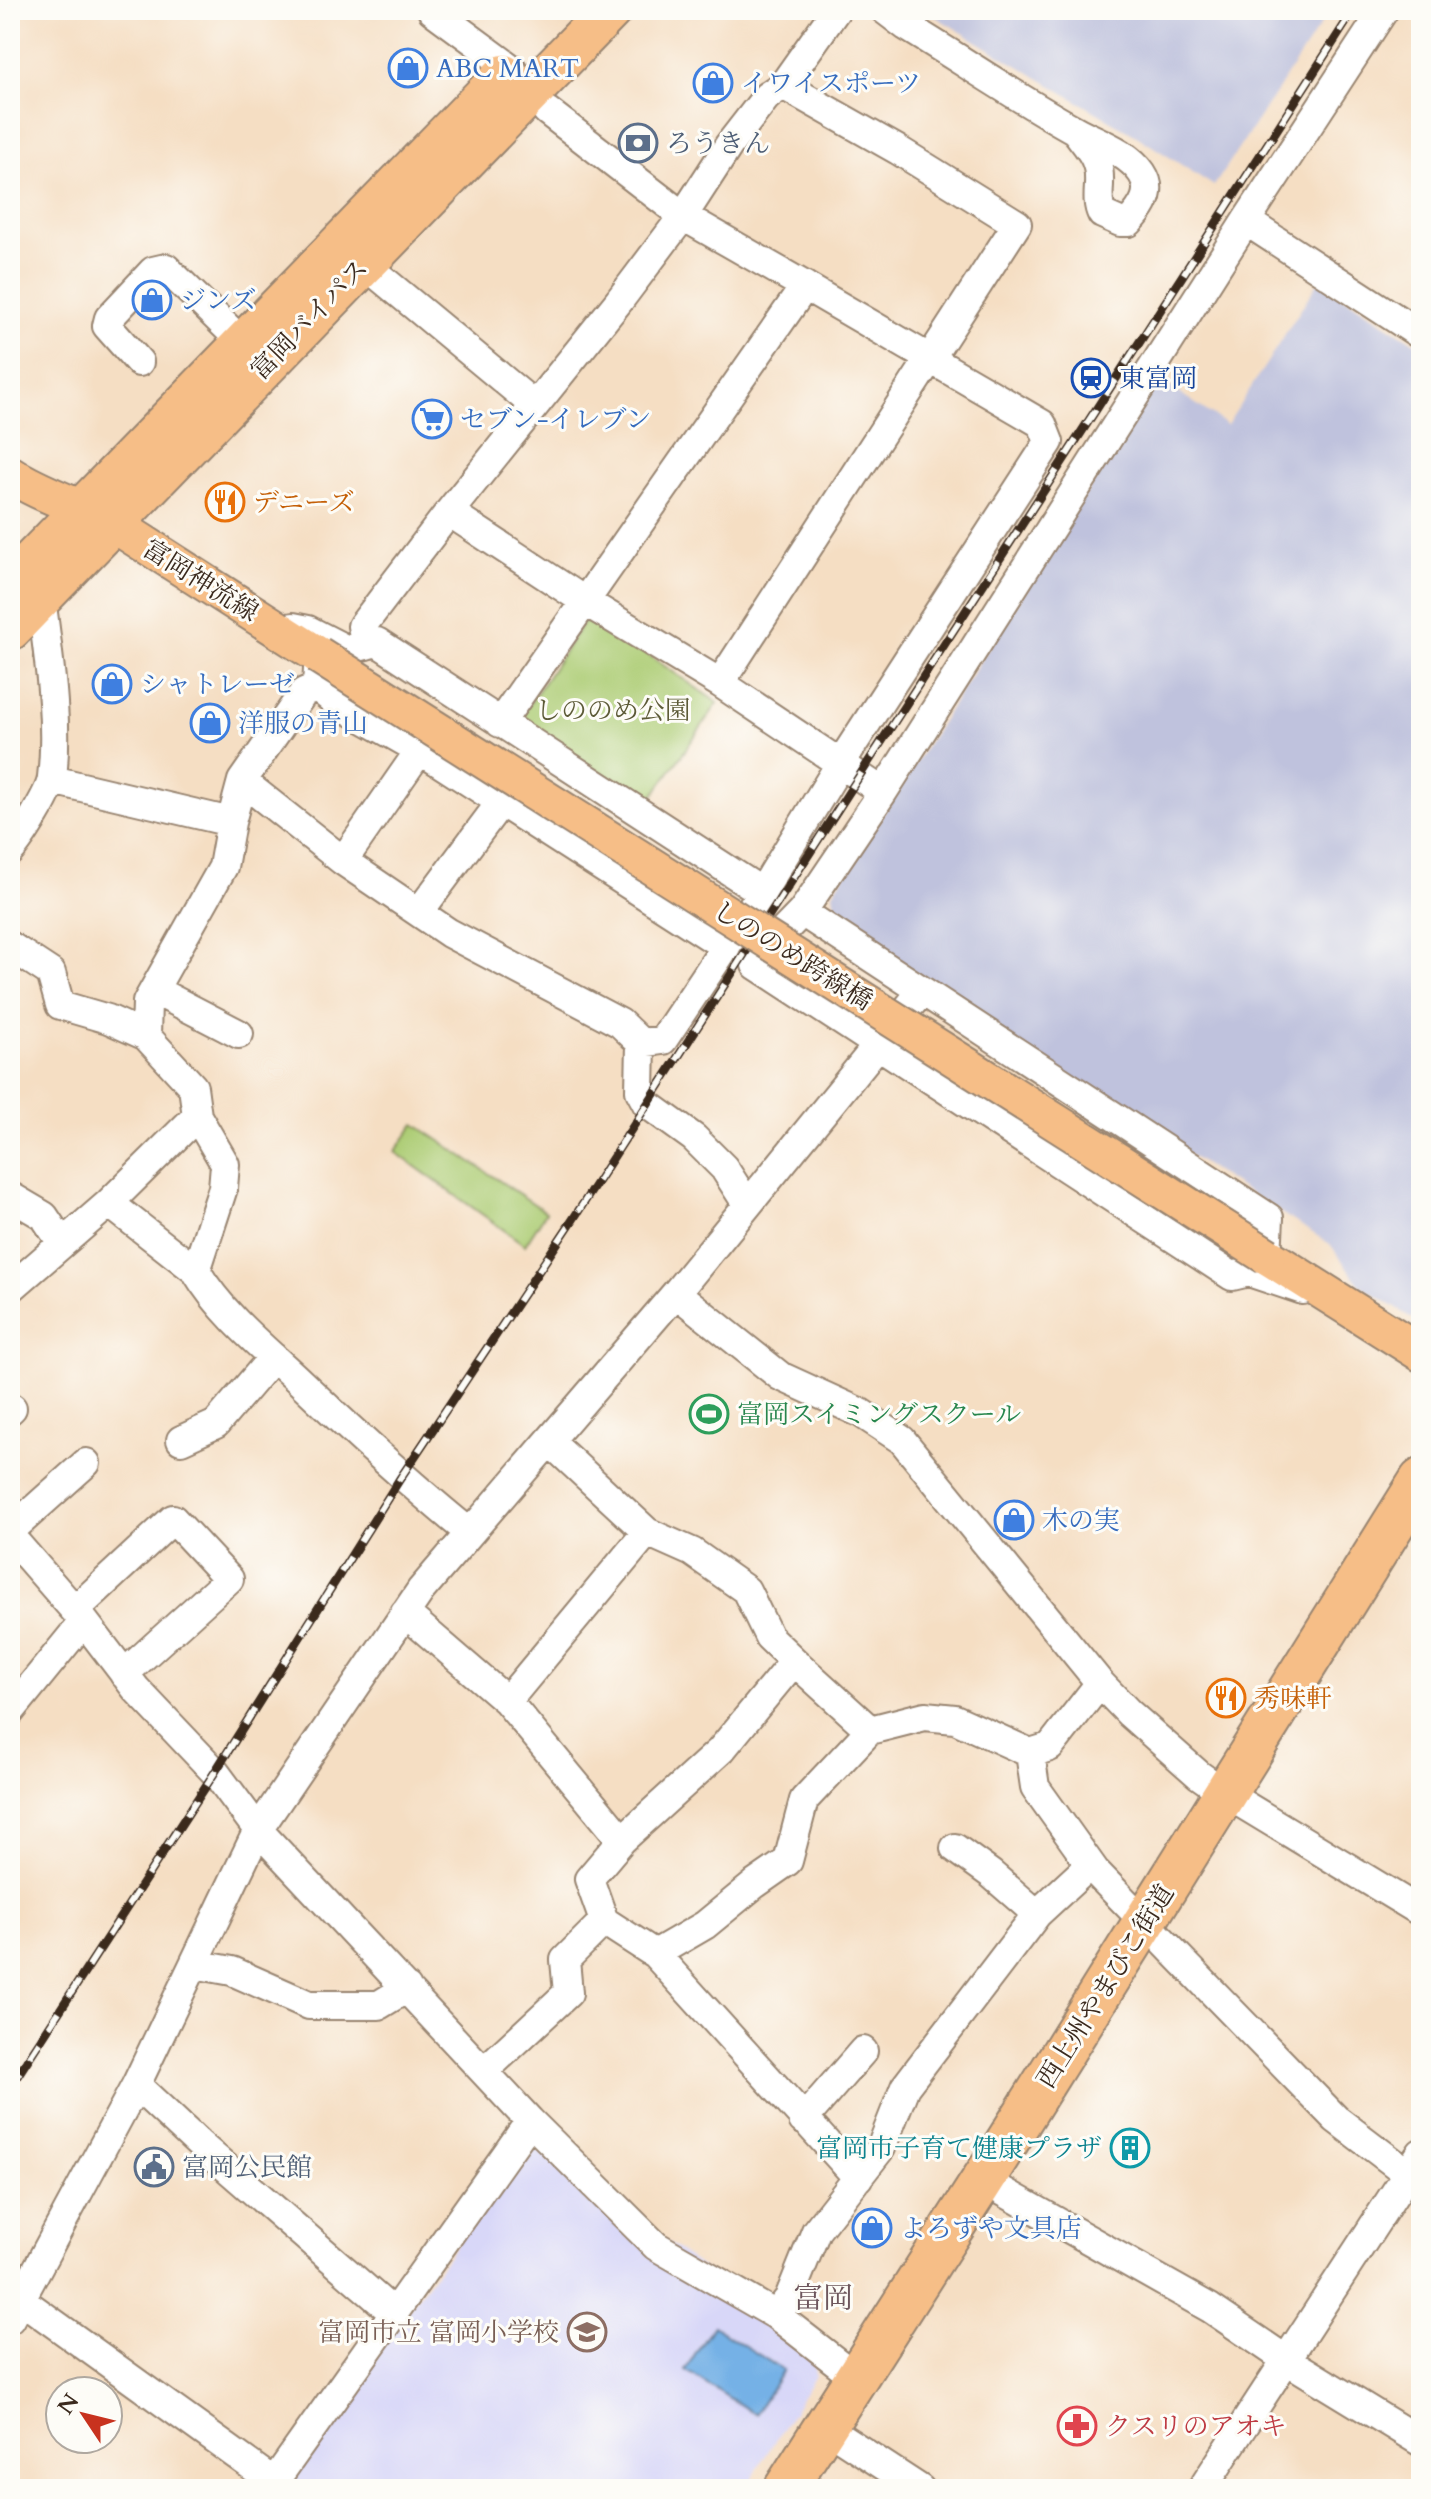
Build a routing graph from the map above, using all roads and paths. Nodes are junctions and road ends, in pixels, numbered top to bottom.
1 (432, 10) edge
2 (570, 10) edge
3 (610, 10) edge
4 (836, 10) edge
5 (885, 10) edge
6 (1384, 10) edge
7 (512, 69) junction
8 (783, 85) junction
9 (547, 111) dead end
10 (1076, 131) dead end
11 (683, 216) junction
12 (1246, 221) junction
13 (363, 263) junction
14 (805, 286) junction
15 (1421, 335) edge
16 (243, 343) junction
17 (931, 359) junction
18 (139, 362) dead end
19 (534, 405) junction
20 (10, 446) edge
21 (10, 474) edge
22 (449, 512) junction
23 (97, 516) junction
24 (25, 591) edge
25 (586, 602) junction
26 (268, 622) junction
27 (10, 629) edge
28 (366, 645) junction
29 (318, 671) junction
30 (720, 683) junction
31 (500, 723) junction
32 (420, 750) junction
33 (840, 764) junction
34 (52, 780) junction
35 (242, 781) junction
36 (883, 792) junction
37 (501, 802) junction
38 (231, 822) junction
39 (10, 851) edge
40 (343, 861) junction
41 (762, 892) junction
42 (419, 912) junction
43 (802, 912) junction
44 (10, 946) edge
45 (726, 947) junction
46 (154, 990) junction
47 (921, 992) junction
48 (239, 1034) dead end
49 (146, 1036) junction
50 (641, 1043) junction
51 (878, 1045) junction
52 (197, 1116) junction
53 (10, 1196) edge
54 (109, 1203) junction
55 (747, 1204) junction
56 (62, 1243) junction
57 (1267, 1256) junction
58 (196, 1271) junction
59 (10, 1289) edge
60 (676, 1293) junction
61 (1342, 1303) junction
62 (1421, 1353) edge
63 (273, 1357) junction
64 (181, 1440) dead end
65 (549, 1441) junction
66 (86, 1463) dead end
67 (1421, 1480) edge
68 (647, 1532) junction
69 (10, 1533) edge
70 (470, 1533) junction
71 (405, 1613) junction
72 (79, 1616) junction
73 (794, 1661) junction
74 (124, 1674) junction
75 (1100, 1683) junction
76 (507, 1701) junction
77 (10, 1712) edge
78 (870, 1730) junction
79 (1030, 1753) junction
80 (1226, 1794) junction
81 (258, 1830) junction
82 (622, 1840) junction
83 (955, 1848) dead end
84 (1090, 1865) junction
85 (1421, 1912) edge
86 (1037, 1914) junction
87 (604, 1921) junction
88 (1144, 1924) junction
89 (655, 1954) junction
90 (194, 1964) junction
91 (407, 1988) junction
92 (863, 2051) dead end
93 (484, 2071) junction
94 (136, 2085) junction
95 (803, 2120) junction
96 (530, 2121) junction
97 (1414, 2163) edge
98 (858, 2178) junction
99 (983, 2180) junction
100 (15, 2309) edge
101 (395, 2314) junction
102 (776, 2315) junction
103 (1285, 2359) junction
104 (857, 2378) junction
105 (825, 2427) junction
106 (1421, 2442) edge
107 (272, 2486) edge
108 (785, 2489) edge
109 (920, 2489) edge
110 (1202, 2489) edge

1 - 7 street
2 - 7 highway, 富岡バイパス
3 - 13 highway, 富岡バイパス
4 - 8 street
5 - 10 street
6 - 12 street
7 - 16 highway, 富岡バイパス
8 - 11 street
8 - 17 street
9 - 11 street
11 - 14 street
11 - 19 street
12 - 15 street
12 - 36 street
13 - 19 street
13 - 23 highway, 富岡バイパス
14 - 17 street
14 - 25 street
16 - 18 street
16 - 23 highway, 富岡バイパス
17 - 30 street
17 - 33 street
19 - 22 street
20 - 23 main road
21 - 23 main road
22 - 25 street
22 - 28 street
23 - 24 highway, 富岡バイパス
23 - 26 main road, 富岡神流線
24 - 27 highway, 富岡バイパス
24 - 34 street
25 - 30 street
25 - 31 street
26 - 28 street
26 - 29 main road, 富岡神流線
28 - 31 street
29 - 32 street
29 - 35 street
29 - 57 main road, しののめ跨線橋, bridge
30 - 33 street
31 - 41 street
32 - 37 street
32 - 40 street
33 - 36 street
33 - 41 street
34 - 38 street
34 - 39 street
35 - 38 street
35 - 40 street
36 - 43 street
37 - 42 street
37 - 45 street
38 - 46 street
40 - 42 street
41 - 45 street
42 - 50 street
43 - 47 street
43 - 51 street
44 - 49 street
45 - 50 street
46 - 48 street
46 - 49 street
47 - 51 street
47 - 57 street
49 - 52 street
50 - 55 street
51 - 55 street
51 - 61 street
52 - 54 street
52 - 58 street
53 - 56 street
54 - 56 street
54 - 58 street
55 - 60 street
56 - 59 street
57 - 61 main road
58 - 63 street
60 - 65 street
60 - 75 street
61 - 62 main road
63 - 64 street
63 - 70 street
65 - 68 street
65 - 70 street
66 - 69 street
67 - 80 highway, 西上州やまびこ街道
68 - 73 street
68 - 76 street
69 - 72 street
70 - 71 street
71 - 76 street
71 - 81 street
72 - 74 street
72 - 74 street
72 - 77 street
73 - 78 street
73 - 82 street
74 - 81 street
75 - 79 street
75 - 80 street
76 - 82 street
78 - 79 street
78 - 89 street
79 - 84 street
80 - 85 street
80 - 88 highway, 西上州やまびこ街道
81 - 90 street
81 - 91 street
82 - 87 street
83 - 86 street
84 - 86 street
84 - 88 street
86 - 98 street
87 - 89 street
87 - 93 street
88 - 97 street
88 - 99 highway, 西上州やまびこ街道
89 - 95 street
90 - 91 street
90 - 94 street
91 - 93 street
92 - 95 street
93 - 96 street
94 - 100 street
94 - 101 street
95 - 98 street
96 - 101 street
96 - 102 street
97 - 103 street
98 - 102 street
99 - 103 street
99 - 104 highway, 西上州やまびこ街道
100 - 107 street
101 - 107 street
102 - 104 street
103 - 106 street
103 - 110 street
104 - 105 highway, 西上州やまびこ街道
105 - 108 highway, 西上州やまびこ街道
105 - 109 street

